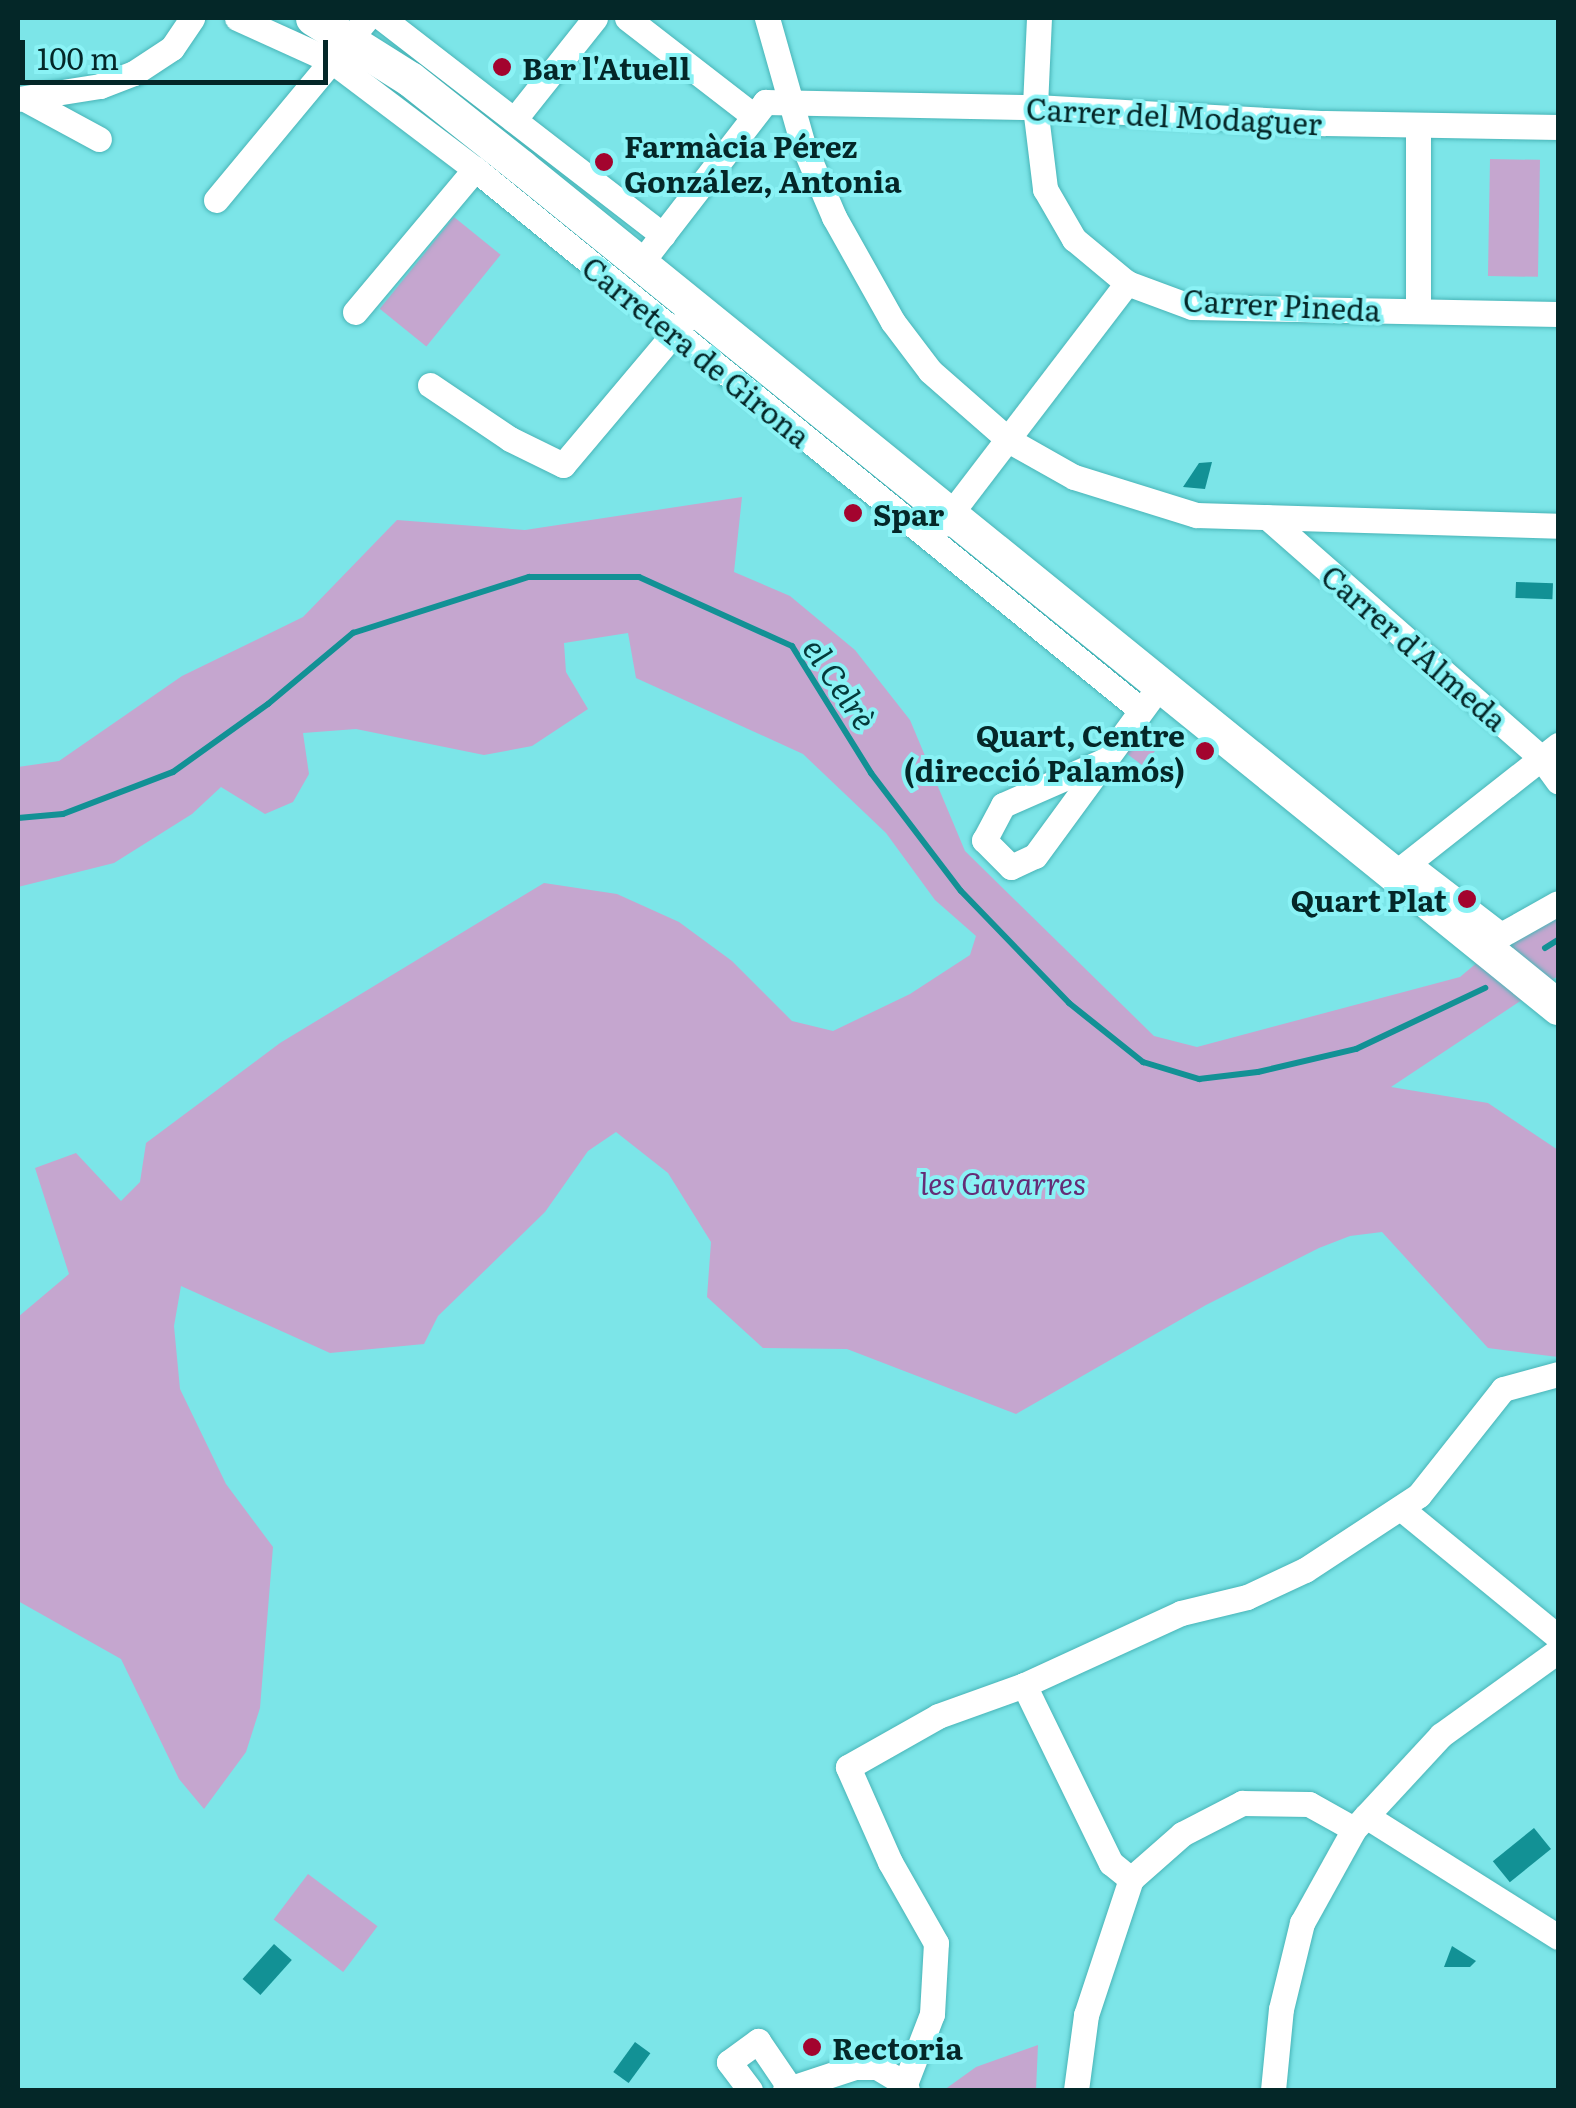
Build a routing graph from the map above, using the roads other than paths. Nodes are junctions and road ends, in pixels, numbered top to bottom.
1 (192, 18) edge
2 (237, 18) edge
3 (313, 18) edge
4 (382, 18) edge
5 (595, 18) edge
6 (626, 18) edge
7 (767, 18) edge
8 (1039, 18) edge
9 (350, 39) edge
10 (21, 99) edge
11 (790, 104) junction
12 (1036, 107) junction
13 (754, 116) junction
14 (514, 120) junction
15 (1418, 125) junction
16 (1558, 127) edge
17 (99, 139) dead end
18 (474, 169) junction
19 (216, 200) dead end
20 (663, 234) junction
21 (640, 264) junction
22 (1127, 283) junction
23 (1418, 310) junction
24 (356, 312) dead end
25 (1558, 314) edge
26 (685, 321) junction
27 (430, 385) dead end
28 (1010, 440) junction
29 (1267, 517) junction
30 (1558, 526) edge
31 (940, 528) junction
32 (1151, 697) junction
33 (1550, 752) edge
34 (1101, 762) junction
35 (1558, 781) edge
36 (1401, 869) junction
37 (1558, 903) edge
38 (1558, 1008) edge
39 (1558, 1374) edge
40 (1403, 1510) junction
41 (1558, 1637) edge
42 (1558, 1651) edge
43 (1024, 1685) junction
44 (1360, 1822) junction
45 (1131, 1879) junction
46 (1558, 1937) edge
47 (906, 2087) edge
48 (788, 2089) edge
49 (750, 2090) edge
50 (1076, 2090) edge
51 (1273, 2090) edge

1 - 10 street
2 - 9 street, Carretera de Girona
3 - 9 main road
4 - 14 street
5 - 14 street
6 - 13 street
7 - 11 street
8 - 12 street, Carrer Pineda
9 - 18 street, Carretera de Girona
9 - 19 street
9 - 21 main road
10 - 17 street
11 - 12 street, Carrer del Modaguer
11 - 13 street, Carrer del Modaguer
11 - 28 street
12 - 15 street, Carrer del Modaguer
12 - 22 street, Carrer Pineda
13 - 20 street
14 - 20 street
15 - 16 street, Carrer del Modaguer
15 - 23 street
18 - 24 street
18 - 26 street, Carretera de Girona
20 - 21 street
21 - 26 main road
22 - 23 street, Carrer Pineda
22 - 28 street
23 - 25 street, Carrer Pineda
26 - 27 street
26 - 31 main road
28 - 29 street
28 - 31 street
29 - 30 street
29 - 33 street, Carrer d'Almeda
31 - 32 main road
32 - 34 street
32 - 36 main road
33 - 35 street, Carrer d'Almeda
33 - 36 street
34 - 34 street
36 - 37 street
36 - 38 main road
39 - 40 street
40 - 41 street
40 - 43 street
42 - 44 street
43 - 45 street
43 - 47 street
44 - 45 street
44 - 46 street
44 - 51 street
45 - 50 street
47 - 48 street
48 - 49 street

